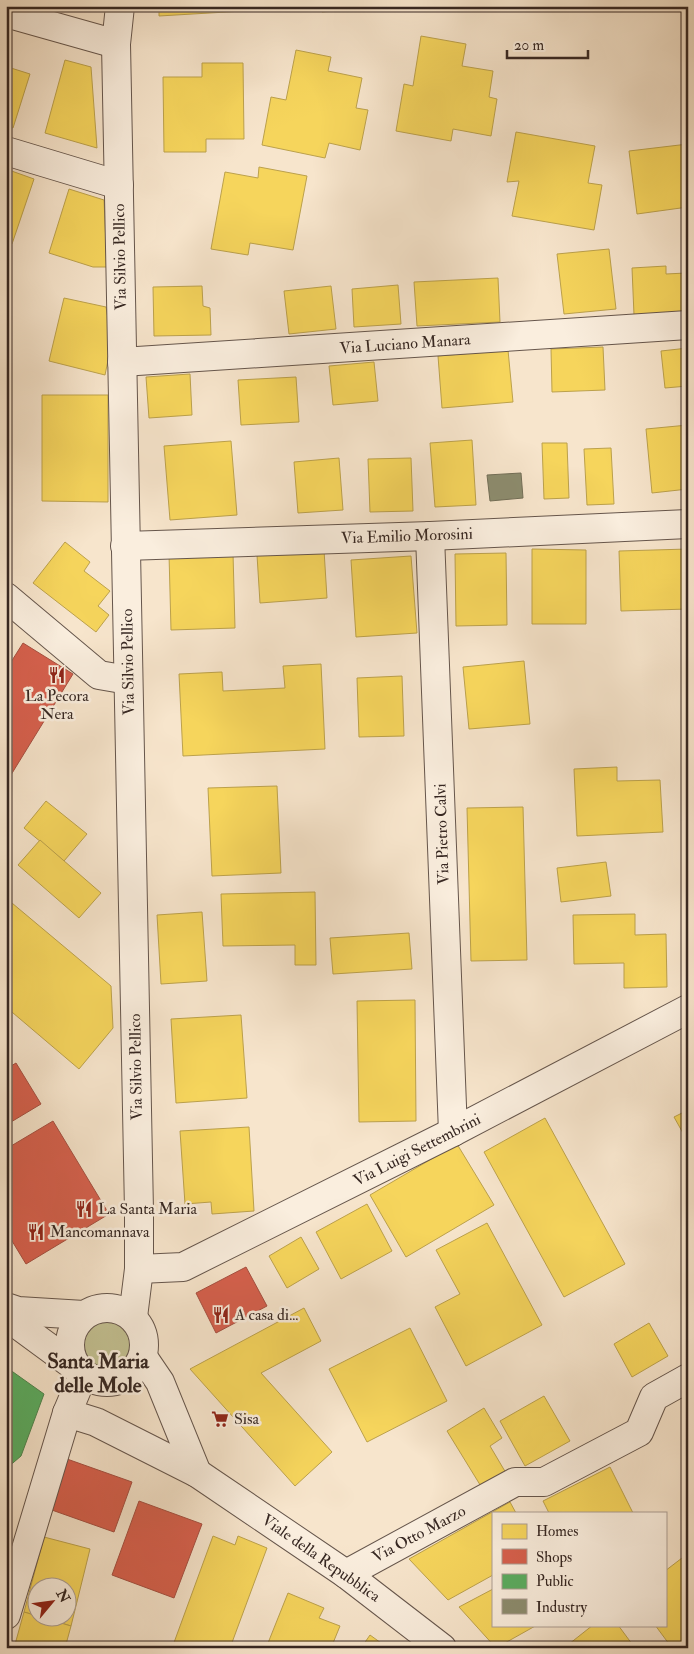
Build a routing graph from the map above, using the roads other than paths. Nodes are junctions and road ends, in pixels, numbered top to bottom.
1 (120, 6) edge
2 (6, 14) edge
3 (116, 44) junction
4 (6, 151) edge
5 (119, 185) junction
6 (688, 325) edge
7 (122, 362) junction
8 (688, 524) edge
9 (430, 536) junction
10 (125, 546) junction
11 (6, 598) edge
12 (128, 680) junction
13 (688, 1009) edge
14 (453, 1132) junction
15 (139, 1269) junction
16 (6, 1308) edge
17 (84, 1315) junction
18 (6, 1316) edge
19 (133, 1317) junction
20 (143, 1357) junction
21 (80, 1372) junction
22 (688, 1378) edge
23 (67, 1413) junction
24 (198, 1473) junction
25 (346, 1574) junction
26 (6, 1615) edge
27 (442, 1648) edge

1 - 3 street, Via Silvio Pellico
2 - 3 street
3 - 5 street, Via Silvio Pellico
4 - 5 street
5 - 7 street, Via Silvio Pellico
6 - 7 street, Via Luciano Manara
7 - 10 street, Via Silvio Pellico
8 - 9 street, Via Emilio Morosini
9 - 10 street, Via Emilio Morosini
9 - 14 street, Via Pietro Calvi
10 - 12 street, Via Silvio Pellico
11 - 12 street
12 - 15 street, Via Silvio Pellico
13 - 14 street, Via Luigi Settembrini
14 - 15 street, Via Luigi Settembrini
15 - 19 street, Via Silvio Pellico
16 - 17 street
17 - 19 street
17 - 21 street
18 - 21 street
19 - 20 street
20 - 21 street
20 - 24 street
21 - 23 street
22 - 25 street, Via Otto Marzo
23 - 24 street, Viale della Repubblica
23 - 26 street
24 - 25 street, Viale della Repubblica
25 - 27 street, Viale della Repubblica

